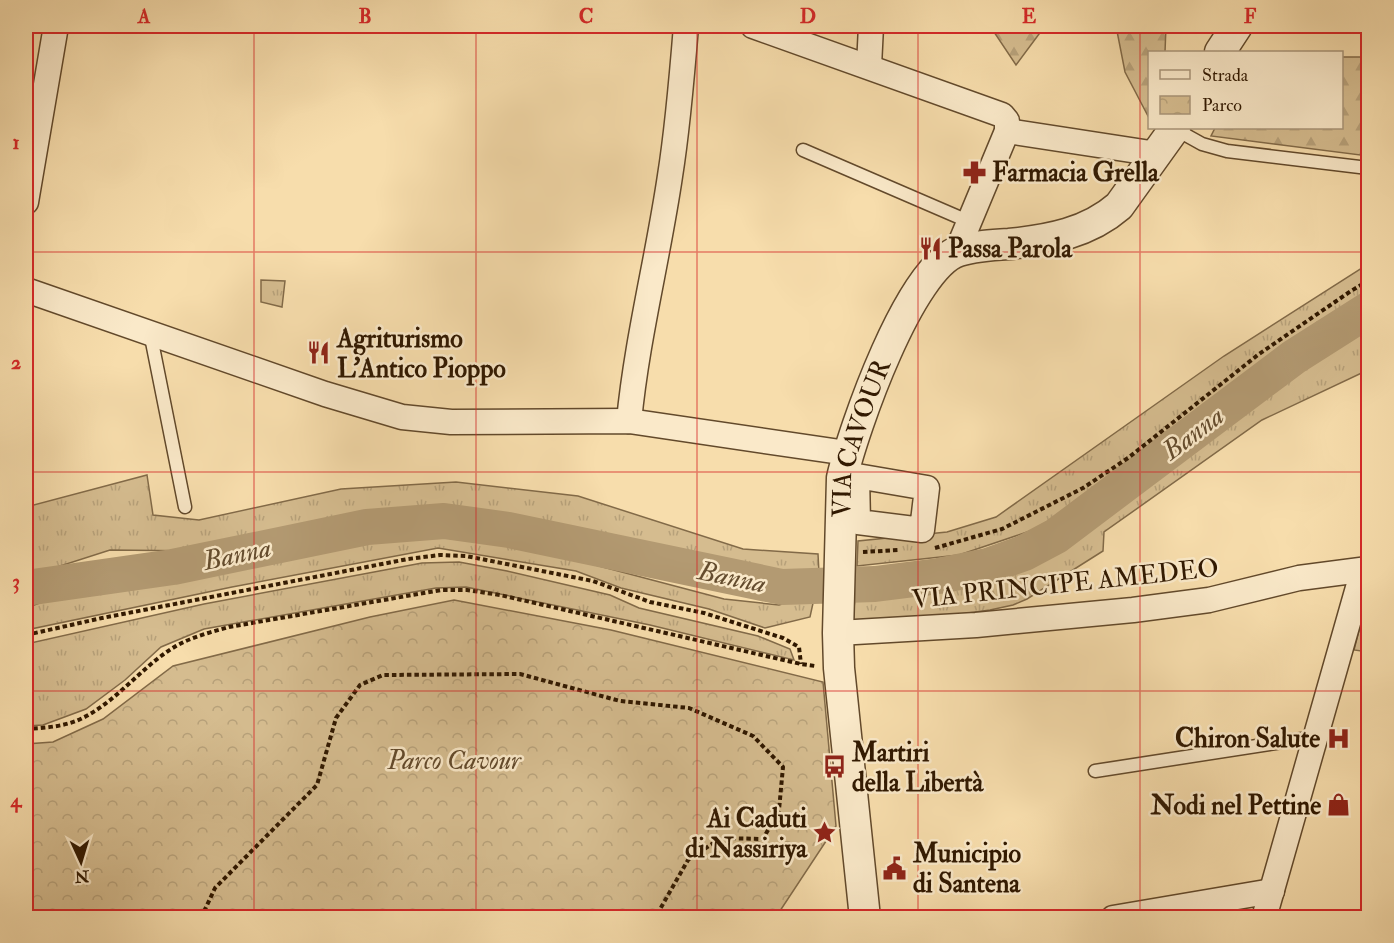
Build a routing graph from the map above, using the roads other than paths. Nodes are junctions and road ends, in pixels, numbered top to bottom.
1 (56, 26) edge
2 (686, 26) edge
3 (753, 26) edge
4 (871, 26) edge
5 (1237, 26) edge
6 (1221, 51) edge
7 (869, 66) junction
8 (1173, 129) edge
9 (1176, 129) edge
10 (1008, 130) junction
11 (803, 150) dead end
12 (1157, 154) junction
13 (1368, 168) edge
14 (26, 202) edge
15 (970, 222) junction
16 (957, 251) junction
17 (26, 290) edge
18 (150, 332) junction
19 (629, 421) junction
20 (848, 453) junction
21 (185, 507) dead end
22 (1366, 570) edge
23 (838, 629) junction
24 (1315, 737) junction
25 (1095, 771) dead end
26 (1272, 891) junction
27 (865, 918) edge
28 (1113, 918) edge
29 (1264, 918) edge

1 - 14 street
2 - 19 street
3 - 7 street
4 - 7 street
5 - 6 street
7 - 10 street
8 - 12 street, VIA CAVOUR
9 - 13 lane
10 - 12 street
10 - 15 street
11 - 15 lane
12 - 16 street, VIA CAVOUR
15 - 16 street
16 - 20 street, VIA CAVOUR
17 - 18 street
18 - 19 street
18 - 21 lane
19 - 20 street
20 - 23 street, VIA CAVOUR
22 - 23 street, VIA PRINCIPE AMEDEO
22 - 24 street
23 - 27 street, VIA CAVOUR
24 - 25 lane
24 - 26 street
26 - 28 street
26 - 29 street

